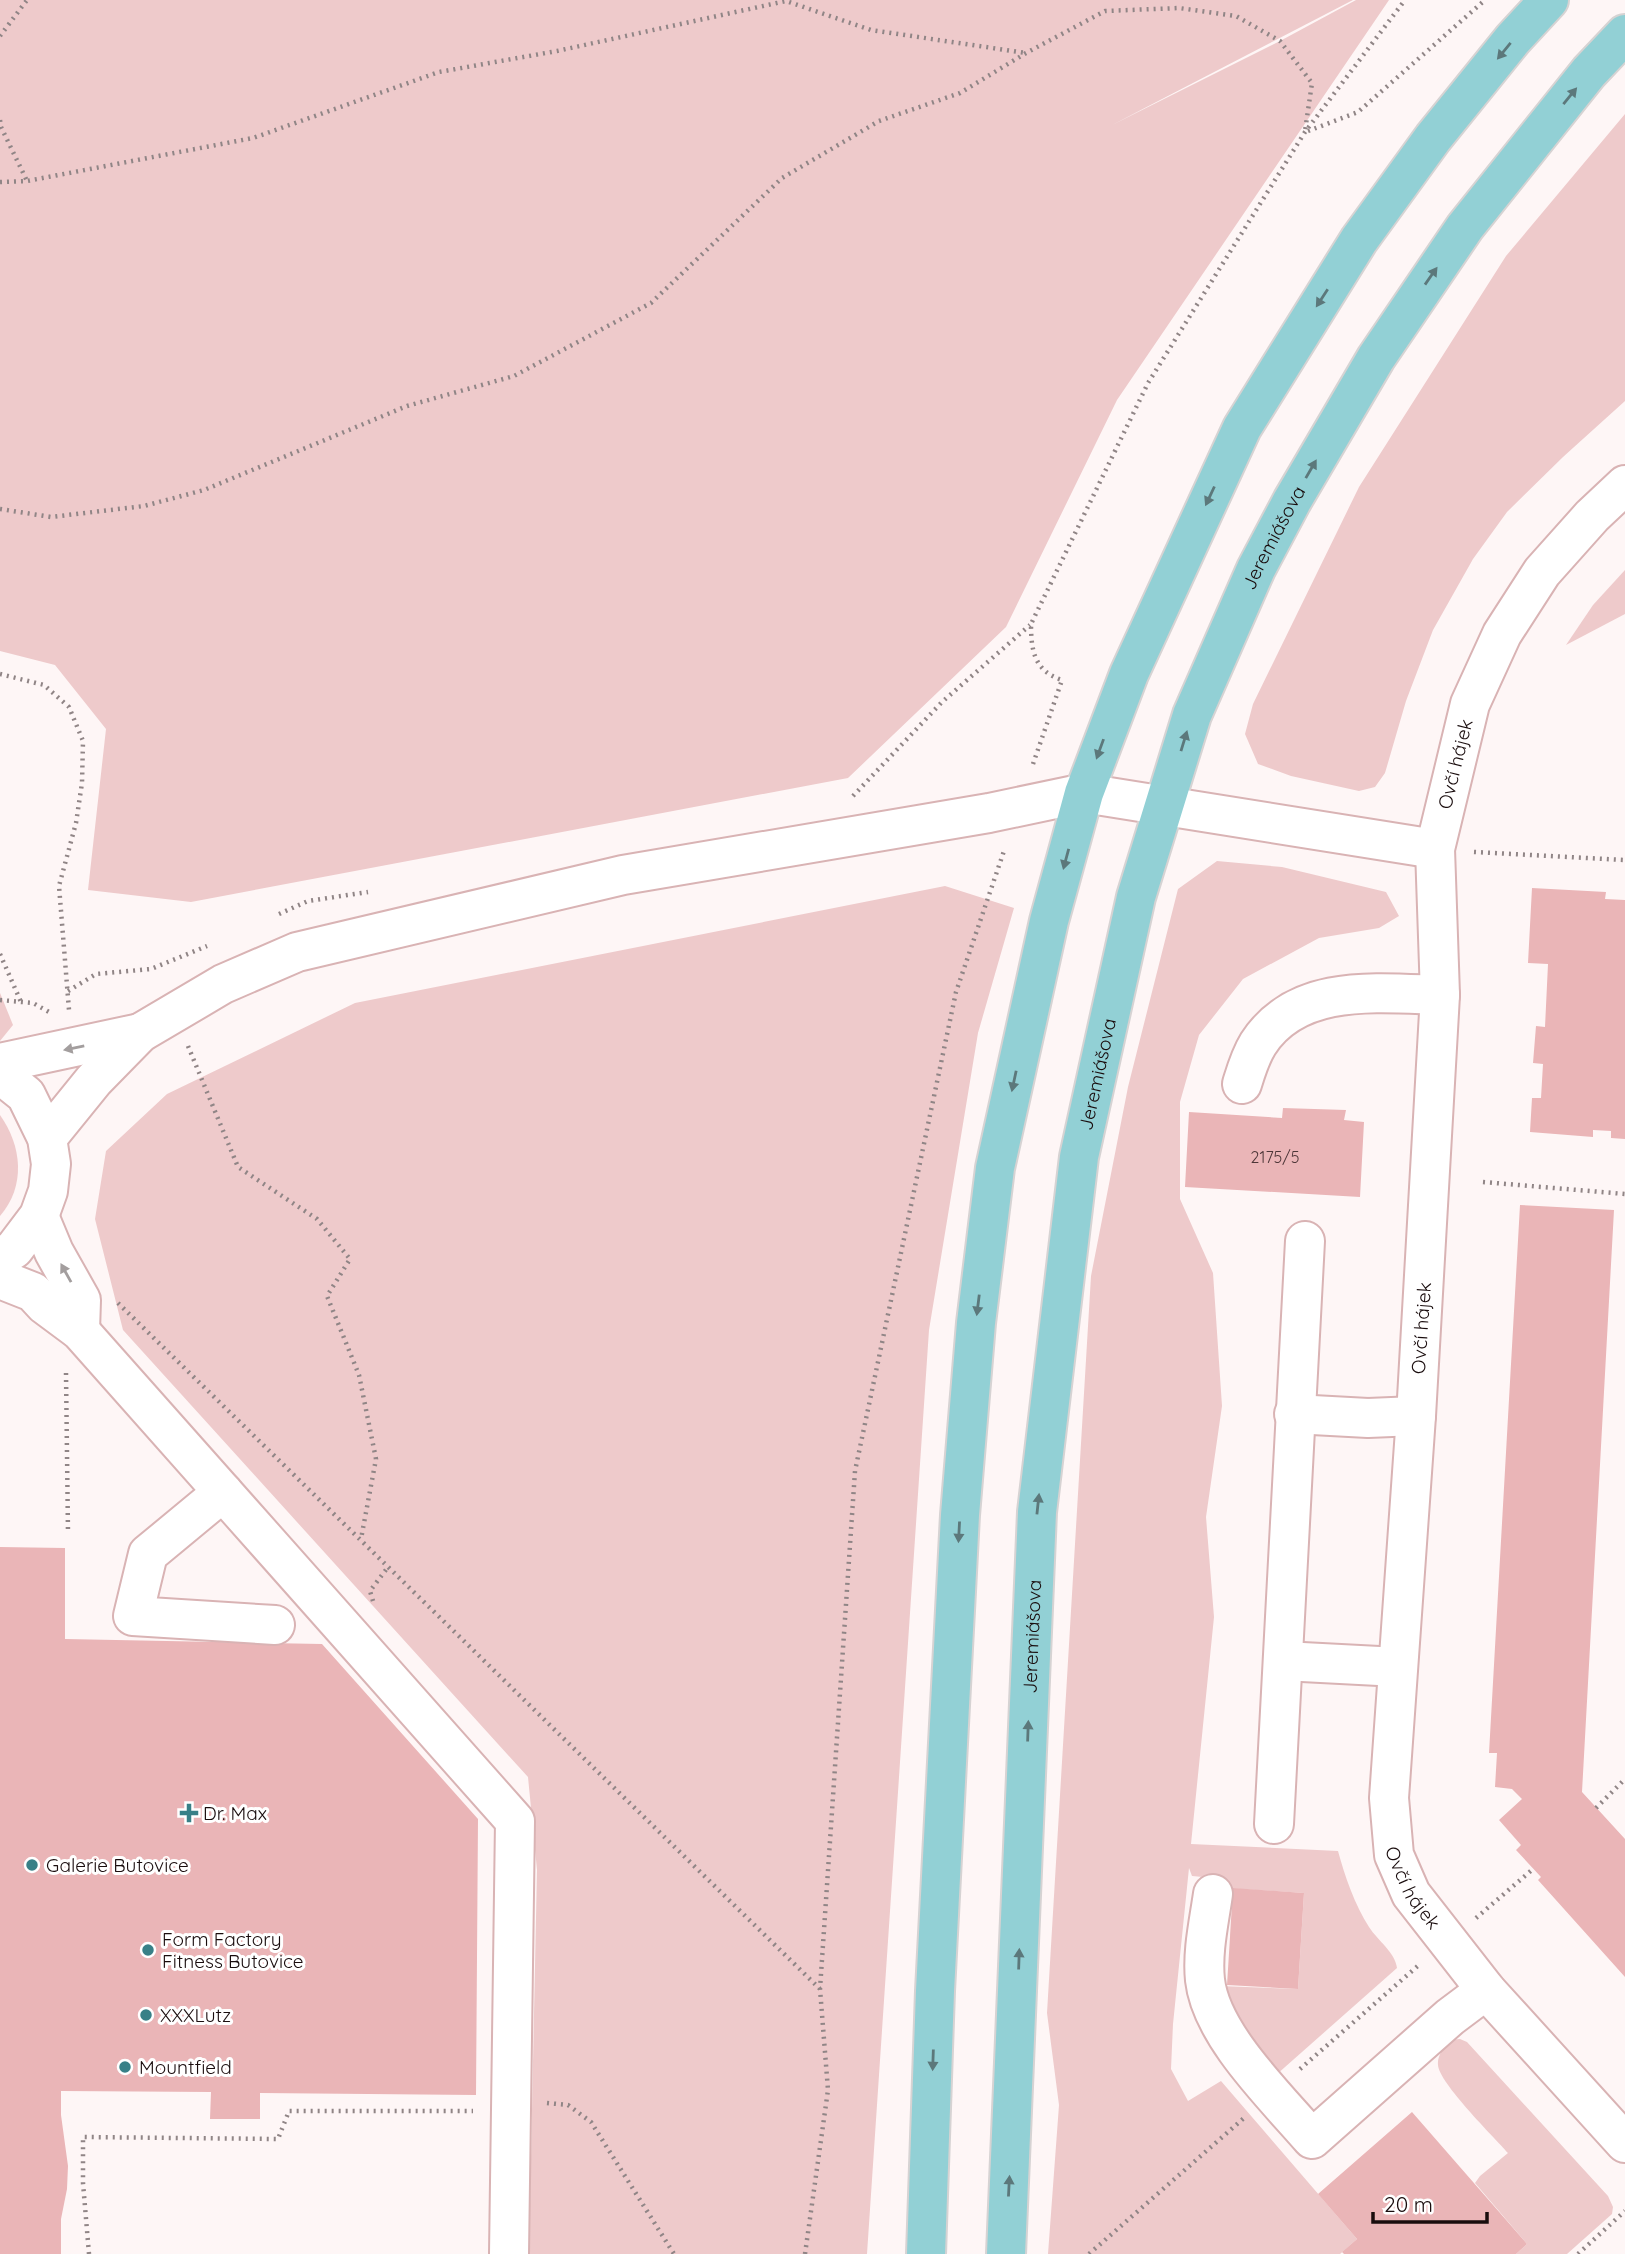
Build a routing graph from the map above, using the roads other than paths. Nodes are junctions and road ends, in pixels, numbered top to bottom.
1 (1549, 0) edge
2 (1625, 34) edge
3 (1625, 485) edge
4 (1084, 793) junction
5 (1164, 806) junction
6 (1435, 849) junction
7 (1440, 995) junction
8 (140, 1033) junction
9 (0, 1063) edge
10 (0, 1074) edge
11 (1242, 1084) dead end
12 (47, 1138) junction
13 (39, 1216) junction
14 (1305, 1241) dead end
15 (0, 1258) edge
16 (0, 1279) edge
17 (73, 1347) junction
18 (1294, 1414) junction
19 (1416, 1416) junction
20 (223, 1492) junction
21 (275, 1625) dead end
22 (1283, 1661) junction
23 (1398, 1667) junction
24 (1274, 1824) dead end
25 (1213, 1894) dead end
26 (1486, 1990) junction
27 (1625, 2143) edge
28 (509, 2254) edge
29 (926, 2254) edge
30 (1006, 2254) edge

1 -> 4 main road
5 -> 2 main road, Jeremiášova
3 - 6 street, Ovčí hájek
4 - 5 street
4 - 8 street
4 -> 29 main road
5 - 6 street
30 -> 5 main road, Jeremiášova
6 - 7 street, Ovčí hájek
7 - 11 street
7 - 19 street, Ovčí hájek
8 -> 9 street
8 - 12 street
10 - 12 street
12 - 13 street
13 - 15 street
17 -> 13 street
14 - 18 street
16 - 17 street
17 - 20 street
18 - 19 street
18 - 22 street
19 - 23 street, Ovčí hájek
20 - 21 street
20 - 28 street
22 - 23 street
22 - 24 street
23 - 26 street, Ovčí hájek
25 - 26 street
26 - 27 street, Ovčí hájek

